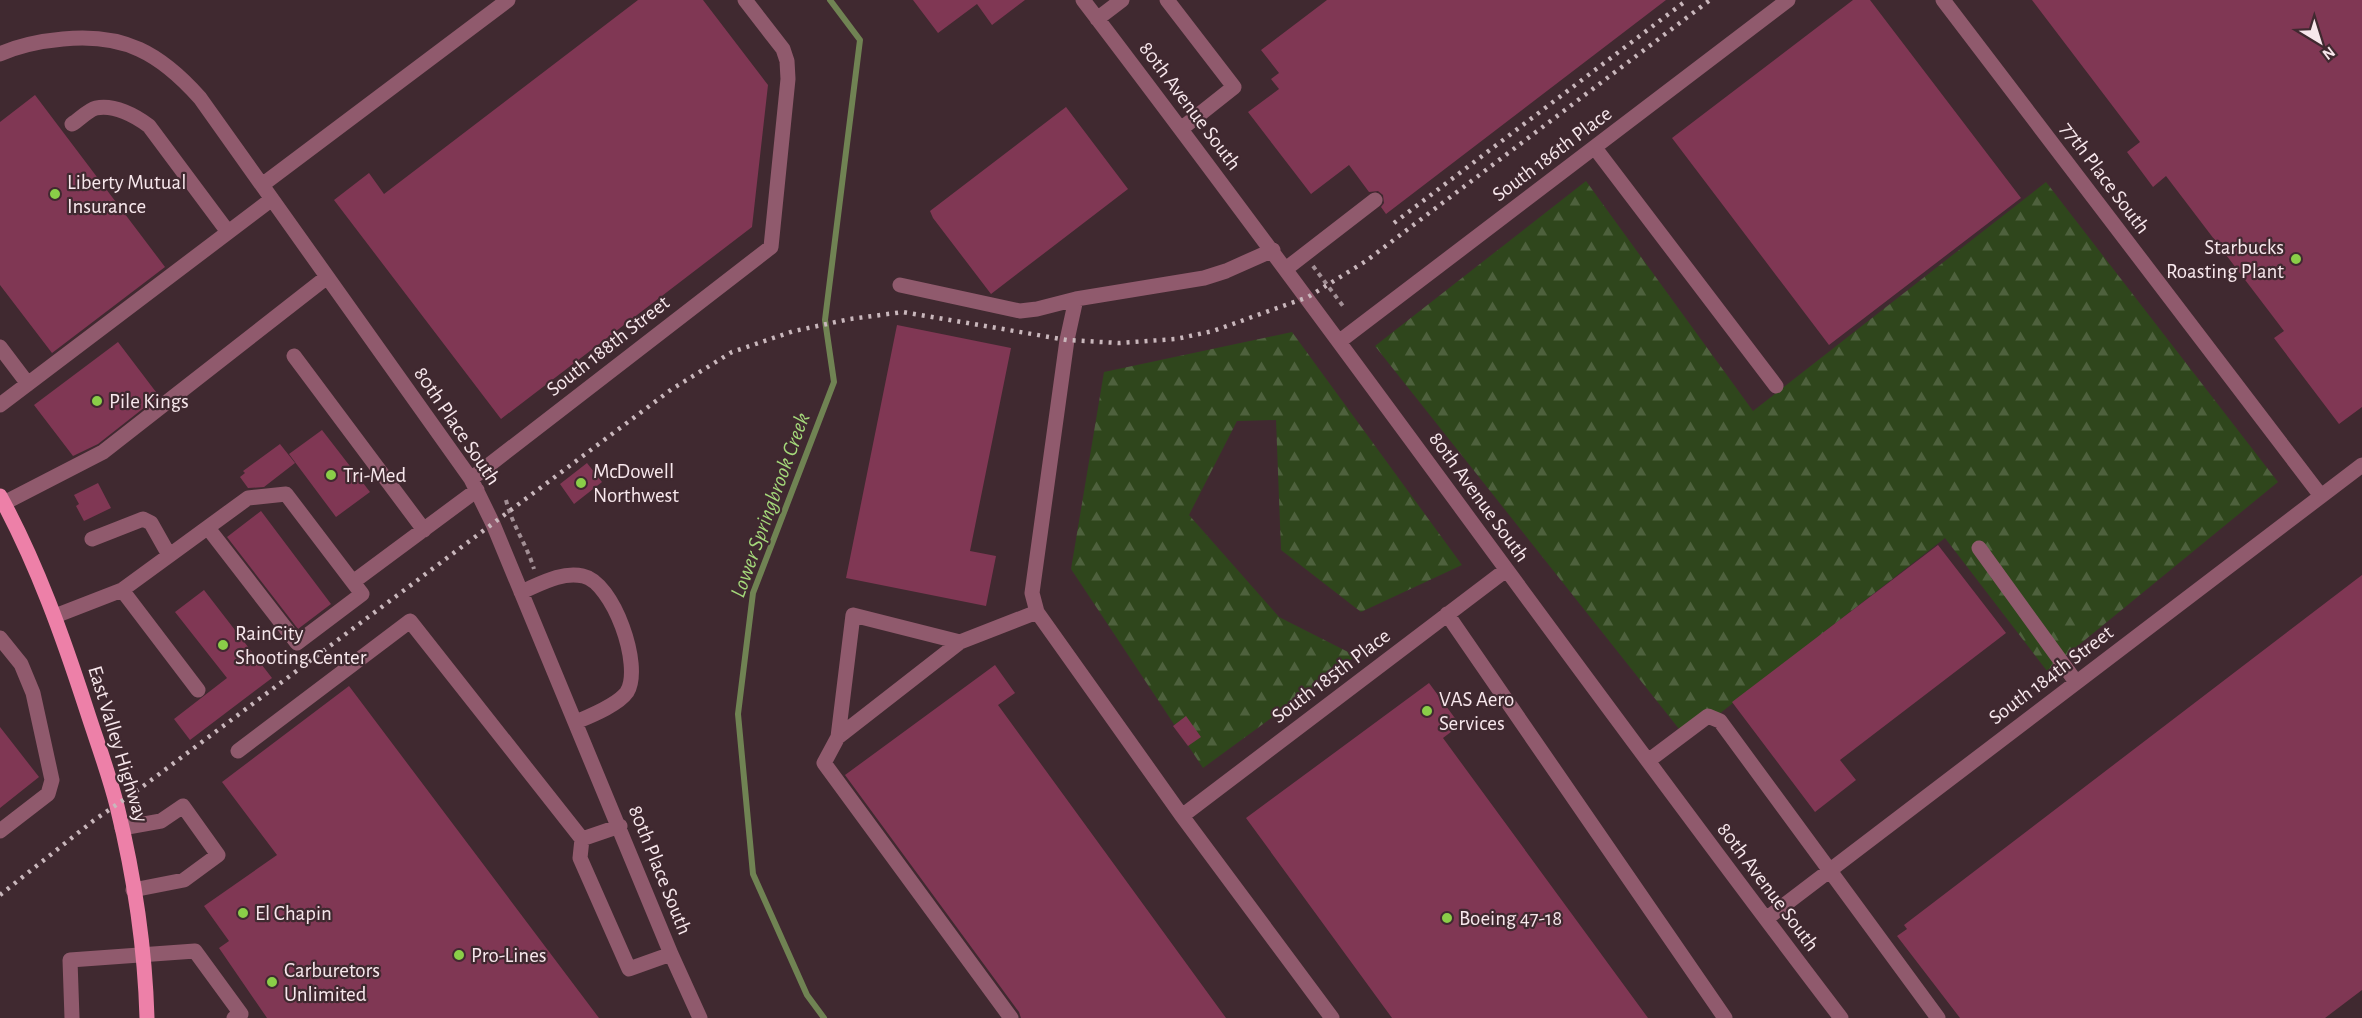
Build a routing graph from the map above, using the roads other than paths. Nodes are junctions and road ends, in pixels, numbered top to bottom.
1 (508, 0) edge
2 (745, 0) edge
3 (1083, 0) edge
4 (1122, 0) edge
5 (1167, 0) edge
6 (1788, 0) edge
7 (1943, 0) edge
8 (1097, 19) junction
9 (0, 54) edge
10 (72, 124) dead end
11 (1181, 129) junction
12 (1594, 148) junction
13 (262, 185) junction
14 (272, 199) junction
15 (1375, 200) dead end
16 (228, 232) junction
17 (1273, 250) junction
18 (1287, 268) junction
19 (327, 277) junction
20 (900, 285) dead end
21 (1076, 299) junction
22 (1340, 341) junction
23 (0, 347) edge
24 (294, 356) dead end
25 (28, 384) junction
26 (1776, 386) dead end
27 (0, 405) edge
28 (2362, 465) edge
29 (474, 484) junction
30 (2321, 496) junction
31 (2, 499) edge
32 (208, 528) junction
33 (424, 530) junction
34 (92, 539) dead end
35 (1979, 548) dead end
36 (170, 555) junction
37 (1506, 570) junction
38 (353, 582) junction
39 (122, 590) junction
40 (521, 591) junction
41 (1037, 612) junction
42 (1447, 614) junction
43 (55, 616) junction
44 (0, 638) edge
45 (960, 642) junction
46 (2076, 682) junction
47 (198, 690) dead end
48 (576, 722) junction
49 (838, 736) junction
50 (238, 751) dead end
51 (1648, 761) junction
52 (1182, 816) junction
53 (620, 826) junction
54 (122, 828) junction
55 (0, 831) edge
56 (582, 839) junction
57 (1831, 870) junction
58 (133, 890) junction
59 (1766, 919) junction
60 (142, 954) junction
61 (671, 954) junction
62 (72, 1018) edge
63 (147, 1018) edge
64 (234, 1018) edge
65 (700, 1018) edge
66 (1011, 1018) edge
67 (1332, 1018) edge
68 (1725, 1018) edge
69 (1841, 1018) edge
70 (1938, 1018) edge

1 - 13 street
2 - 29 street, South 188th Street
3 - 8 street, 80th Avenue South
4 - 8 street
5 - 11 street
6 - 12 street, South 186th Place
7 - 30 street, 77th Place South
8 - 11 street, 80th Avenue South
9 - 13 street, 80th Place South
10 - 16 street
11 - 17 street, 80th Avenue South
12 - 22 street, South 186th Place
12 - 26 street
13 - 14 street, 80th Place South
14 - 16 street
14 - 19 street, 80th Place South
15 - 18 street
16 - 25 street
17 - 18 street, 80th Avenue South
17 - 21 street
18 - 22 street, 80th Avenue South
19 - 29 street, 80th Place South
19 - 31 street
20 - 21 street
21 - 41 street
22 - 37 street, 80th Avenue South
23 - 25 street
24 - 33 street
25 - 27 street
28 - 30 street, South 184th Street
29 - 33 street, South 188th Street
29 - 40 street, 80th Place South
30 - 46 street, South 184th Street
31 - 43 main road, East Valley Highway
32 - 36 street
32 - 38 street
32 - 38 street
33 - 38 street, South 188th Street
34 - 36 street
35 - 46 street
36 - 39 street
37 - 42 street, South 185th Place
37 - 51 street, 80th Avenue South
39 - 43 street
39 - 47 street
40 - 48 street, 80th Place South
40 - 48 street
41 - 45 street
41 - 52 street
42 - 52 street, South 185th Place
42 - 68 street
43 - 54 main road, East Valley Highway
44 - 55 street
45 - 49 street
45 - 49 street
46 - 57 street, South 184th Street
48 - 53 street, 80th Place South
49 - 66 street
50 - 56 street
51 - 57 street
51 - 59 street, 80th Avenue South
52 - 67 street
53 - 56 street
53 - 61 street, 80th Place South
54 - 58 main road, East Valley Highway
54 - 58 street
56 - 61 street
57 - 59 street, South 184th Street
57 - 70 street
58 - 60 main road, East Valley Highway
59 - 69 street, 80th Avenue South
60 - 62 street
60 - 63 main road, East Valley Highway
60 - 64 street
61 - 65 street, 80th Place South

